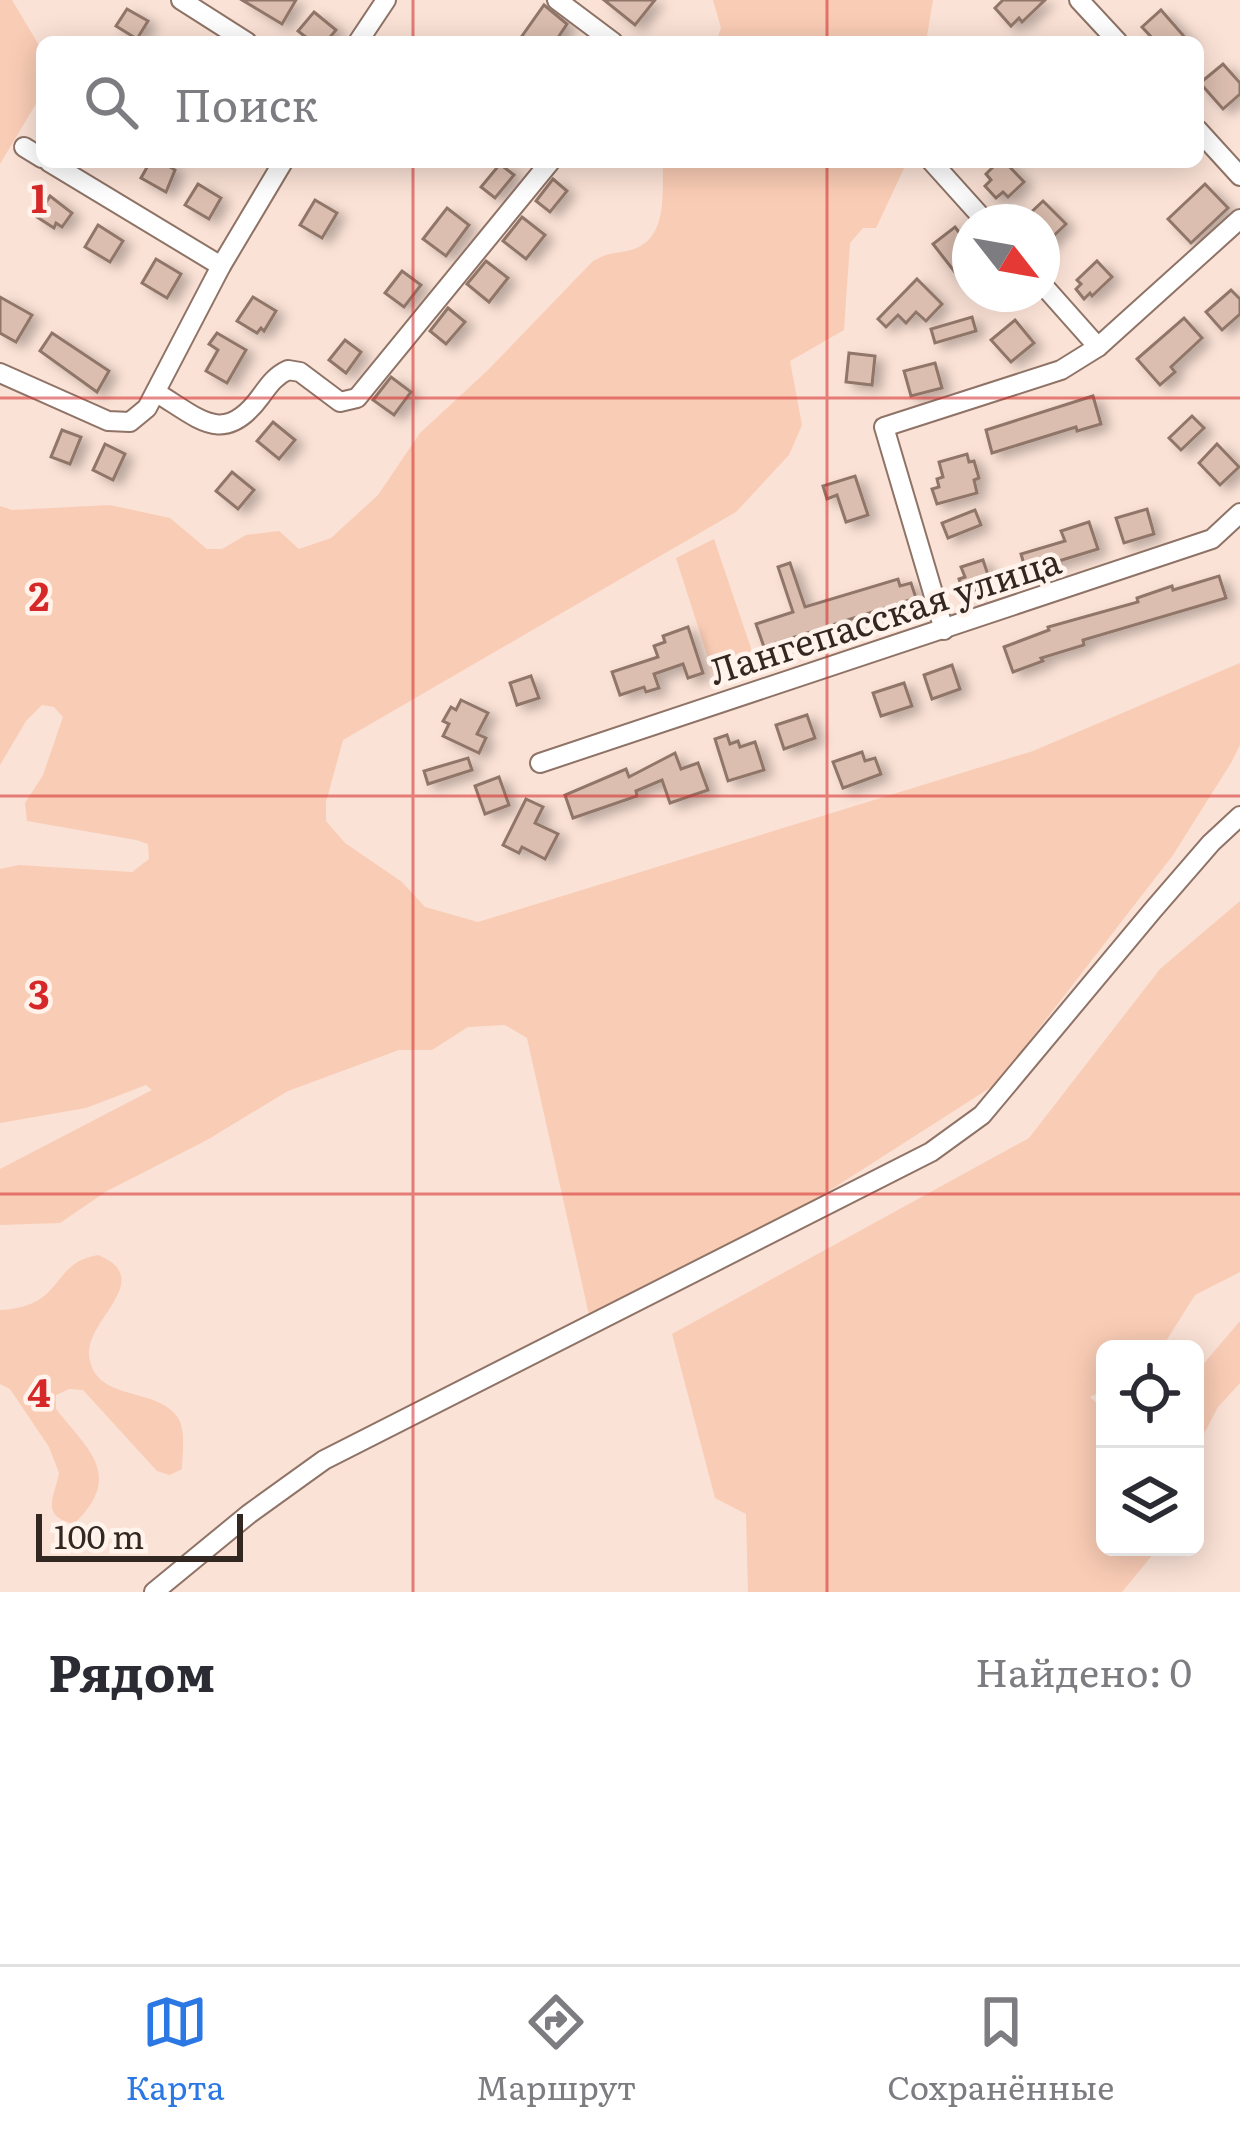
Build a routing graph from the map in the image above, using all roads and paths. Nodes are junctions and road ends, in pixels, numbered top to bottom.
1 (181, 0) edge
2 (386, 0) edge
3 (557, 0) edge
4 (1079, 0) edge
5 (238, 36) edge
6 (362, 36) edge
7 (605, 36) edge
8 (1112, 36) edge
9 (1204, 137) edge
10 (24, 147) dead end
11 (36, 154) edge
12 (58, 168) edge
13 (279, 168) edge
14 (545, 168) edge
15 (937, 168) edge
16 (1240, 176) edge
17 (970, 204) edge
18 (1240, 219) edge
19 (221, 266) junction
20 (1060, 304) edge
21 (1098, 347) junction
22 (0, 373) edge
23 (157, 393) junction
24 (1240, 513) edge
25 (944, 630) junction
26 (540, 763) dead end
27 (1240, 817) edge
28 (154, 1592) edge

1 - 5 street
2 - 6 street
3 - 7 street
4 - 8 street
9 - 16 street
10 - 11 street
12 - 19 street
13 - 19 street
14 - 23 street
15 - 17 street
18 - 21 street
19 - 23 street
20 - 21 street
21 - 25 street
22 - 23 street
24 - 25 street, Лангепасская улица
25 - 26 street, Лангепасская улица
27 - 28 street

